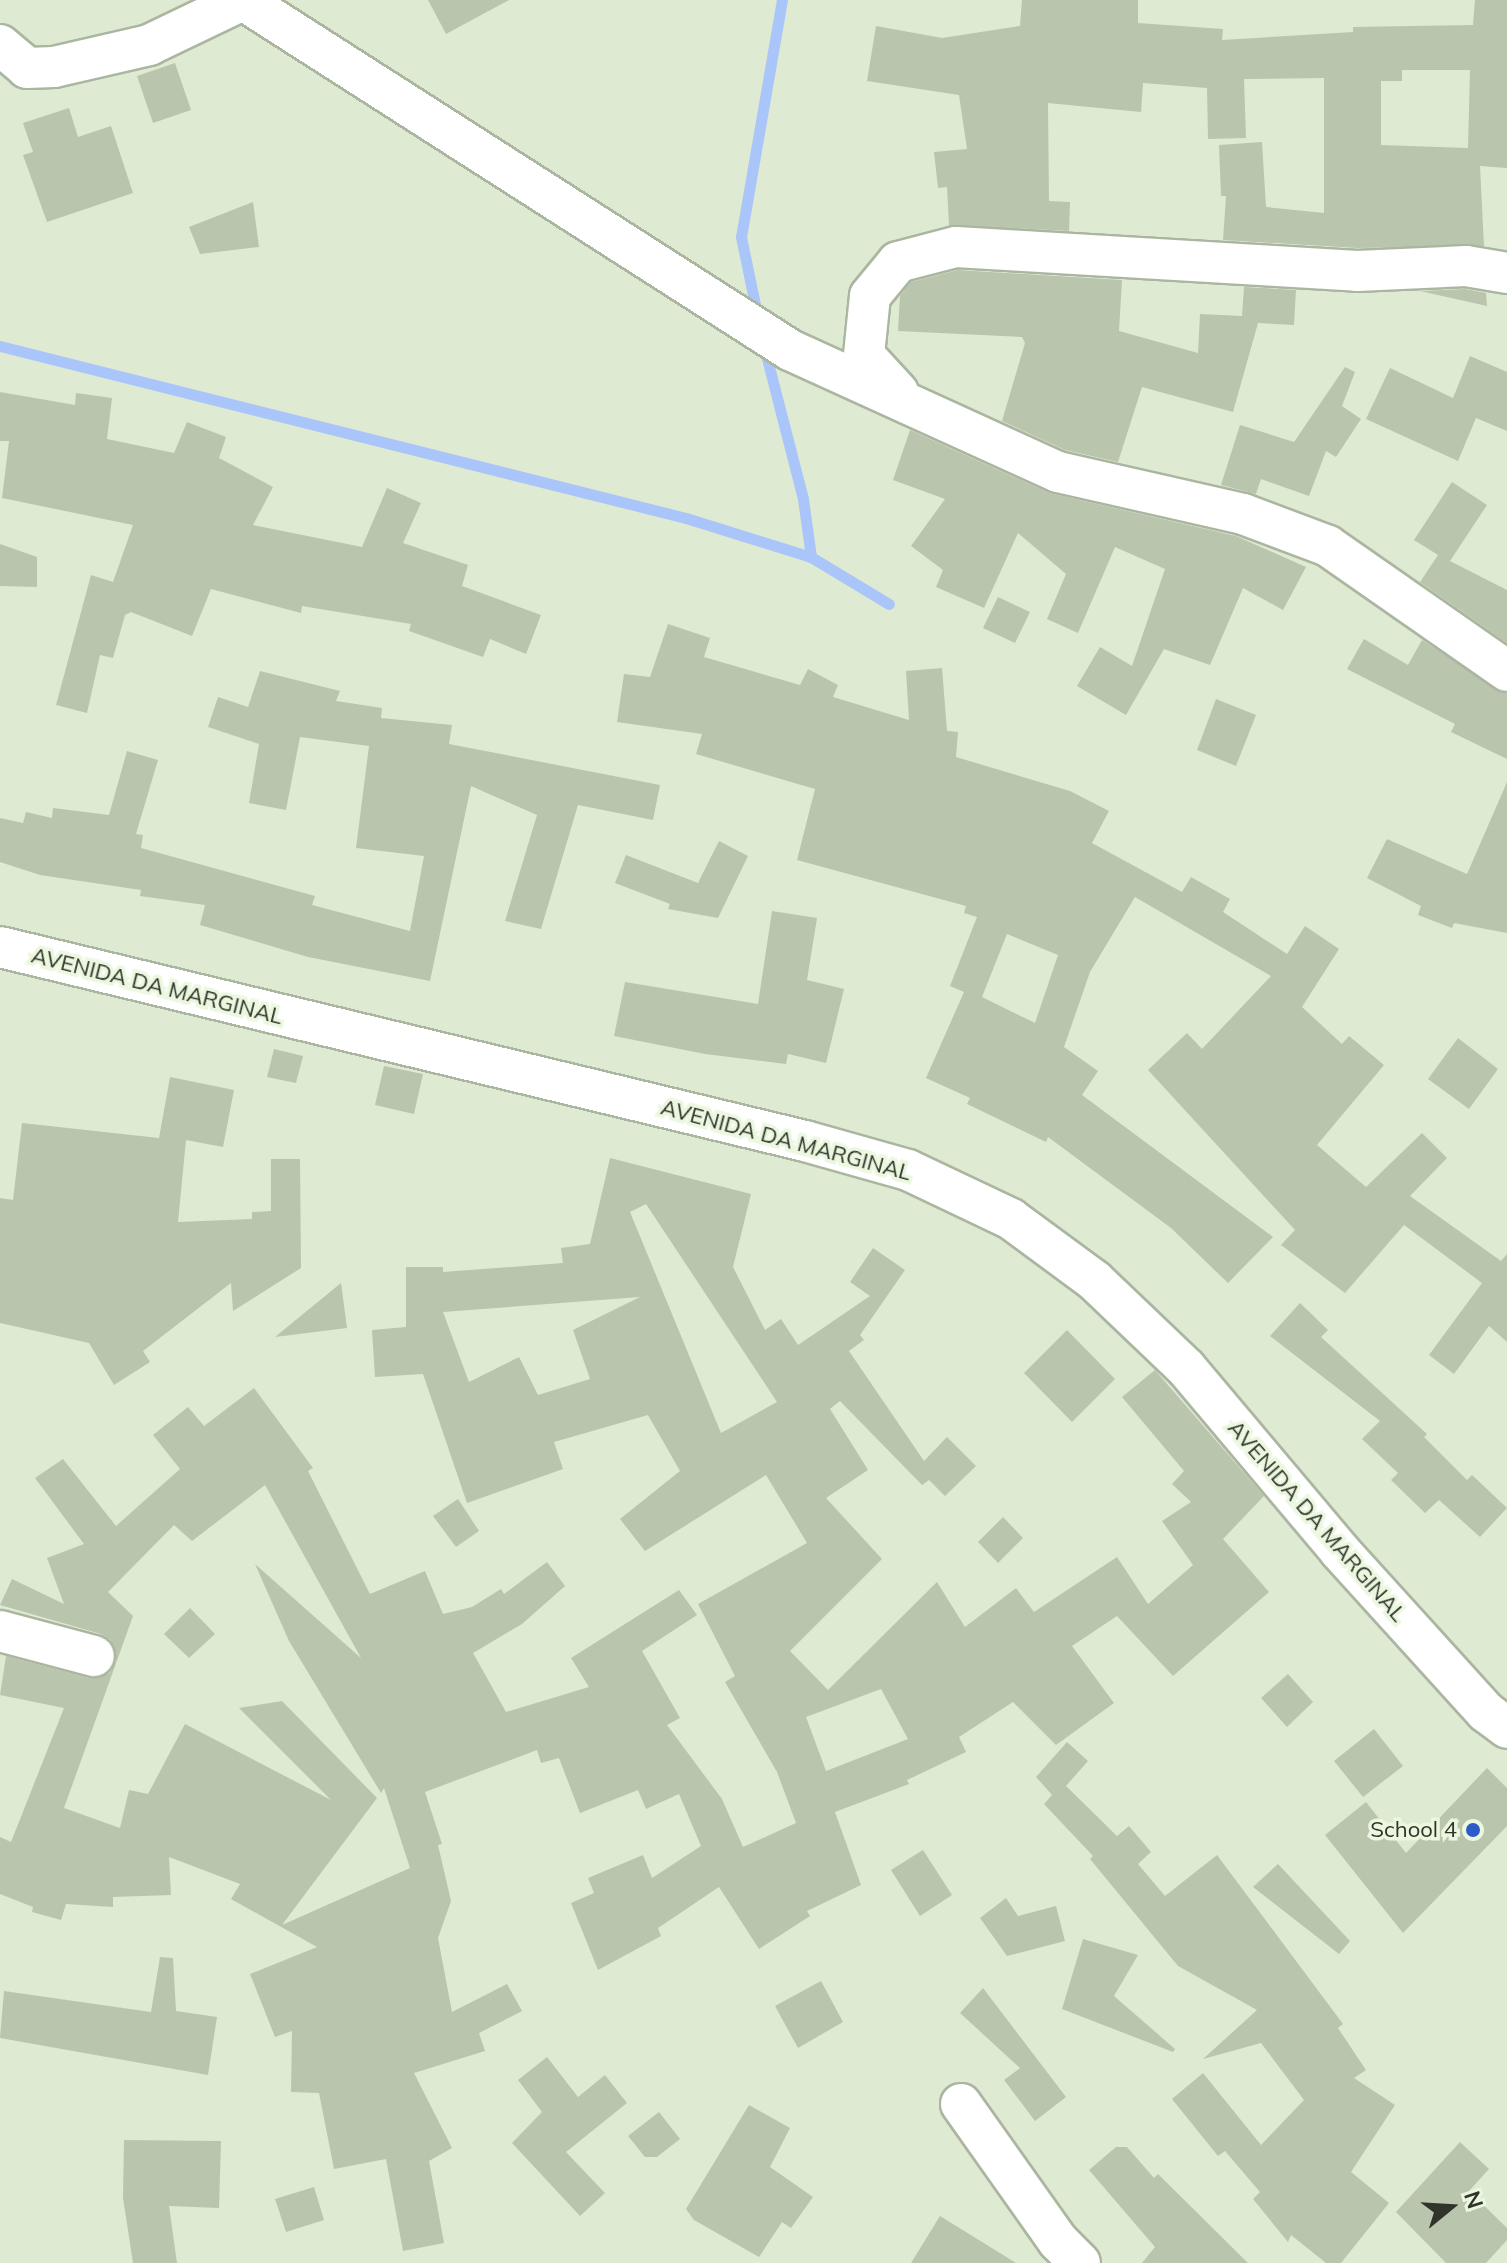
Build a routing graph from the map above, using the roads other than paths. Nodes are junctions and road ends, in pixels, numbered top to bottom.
1 (243, 0) edge
2 (0, 45) edge
3 (1507, 273) edge
4 (909, 404) junction
5 (1507, 671) edge
6 (0, 947) edge
7 (0, 1631) edge
8 (94, 1656) dead end
9 (1507, 1728) edge
10 (961, 2104) dead end
11 (1080, 2263) edge

1 - 2 street
1 - 4 street
3 - 4 street
4 - 5 street
6 - 9 street, AVENIDA DA MARGINAL
7 - 8 street
10 - 11 street

